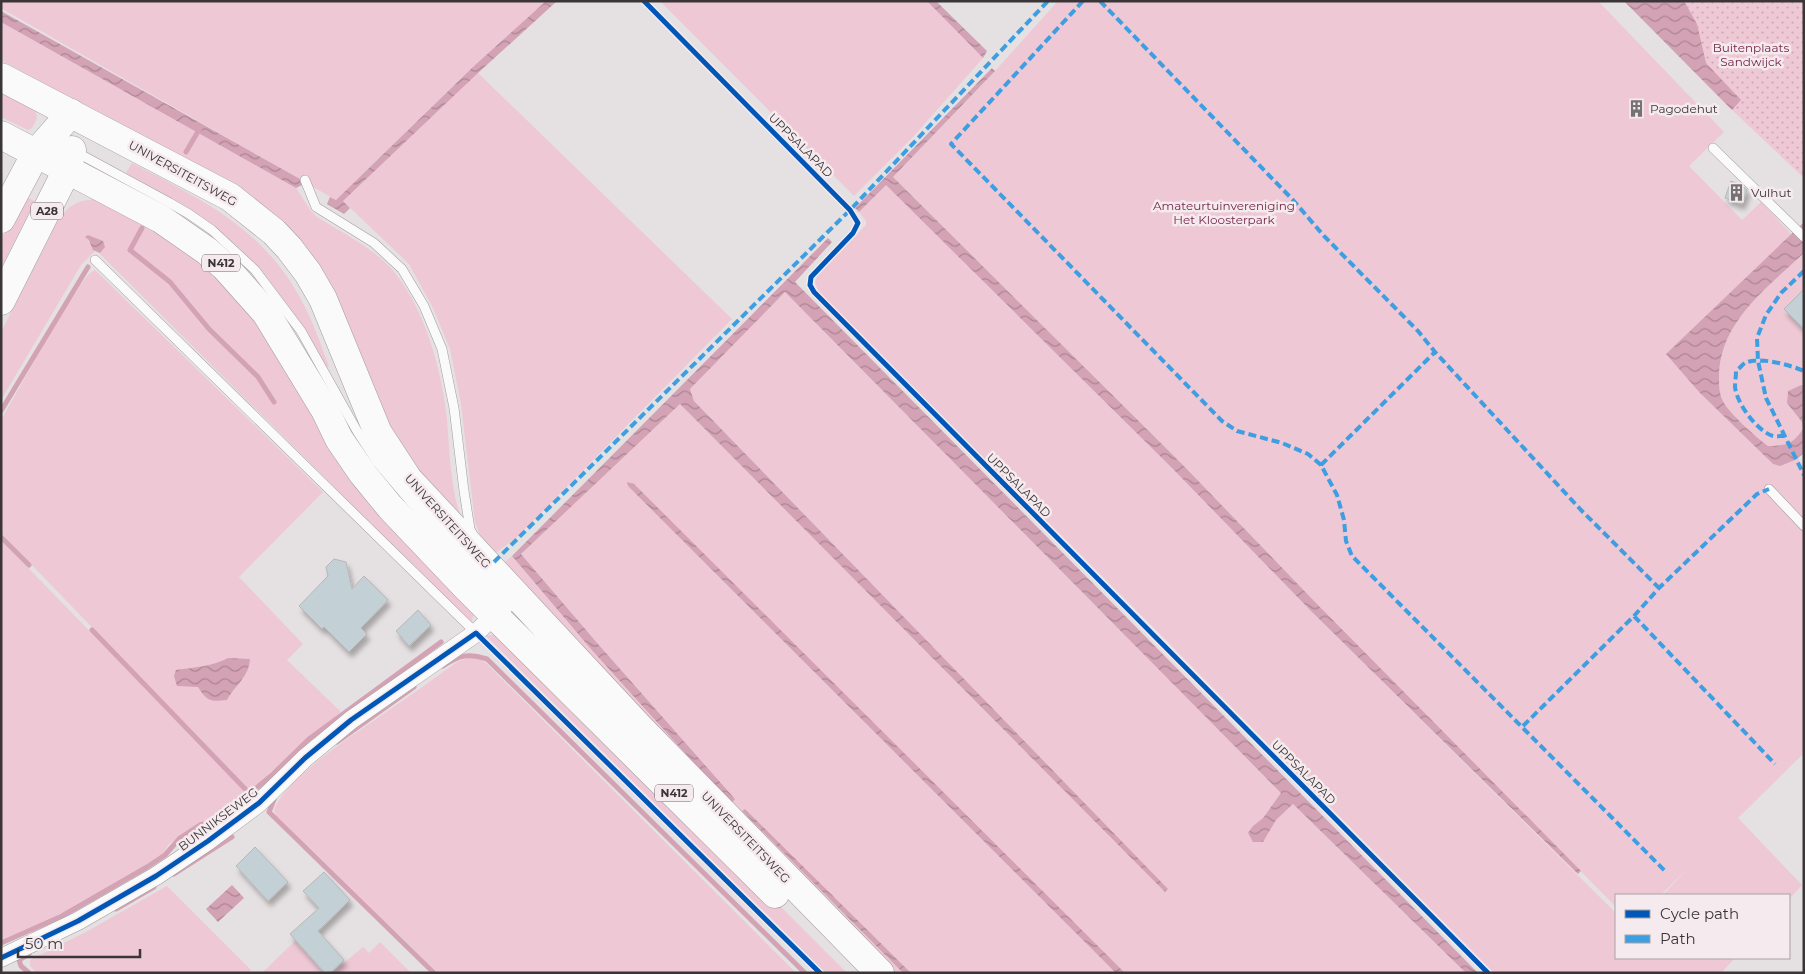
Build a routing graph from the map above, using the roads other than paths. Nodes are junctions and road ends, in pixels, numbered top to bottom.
1 (1, 77) edge
2 (71, 113) junction
3 (1, 135) edge
4 (1712, 148) dead end
5 (59, 155) junction
6 (306, 180) dead end
7 (1, 219) edge
8 (1804, 236) edge
9 (95, 260) dead end
10 (1, 301) edge
11 (1769, 489) dead end
12 (1804, 526) edge
13 (479, 578) junction
14 (500, 612) junction
15 (700, 806) dead end
16 (783, 889) dead end
17 (839, 945) dead end
18 (1, 958) edge
19 (854, 973) edge
20 (867, 973) edge
21 (880, 973) edge

1 - 2 main road, UNIVERSITEITSWEG / N412
2 - 5 main road, A28
2 - 5 main road
2 - 13 main road, UNIVERSITEITSWEG / N412
3 - 5 main road, UNIVERSITEITSWEG / N412
4 - 8 lane
5 - 7 main road, A28
5 - 10 main road, A28
5 - 13 main road, UNIVERSITEITSWEG / N412
6 - 13 lane
9 - 14 lane
11 - 12 lane
13 - 14 main road, UNIVERSITEITSWEG / N412
14 - 18 street, BUNNIKSEWEG
14 - 19 main road, UNIVERSITEITSWEG / N412
14 - 21 main road, UNIVERSITEITSWEG / N412
15 - 16 lane, UNIVERSITEITSWEG / N412
17 - 20 lane

